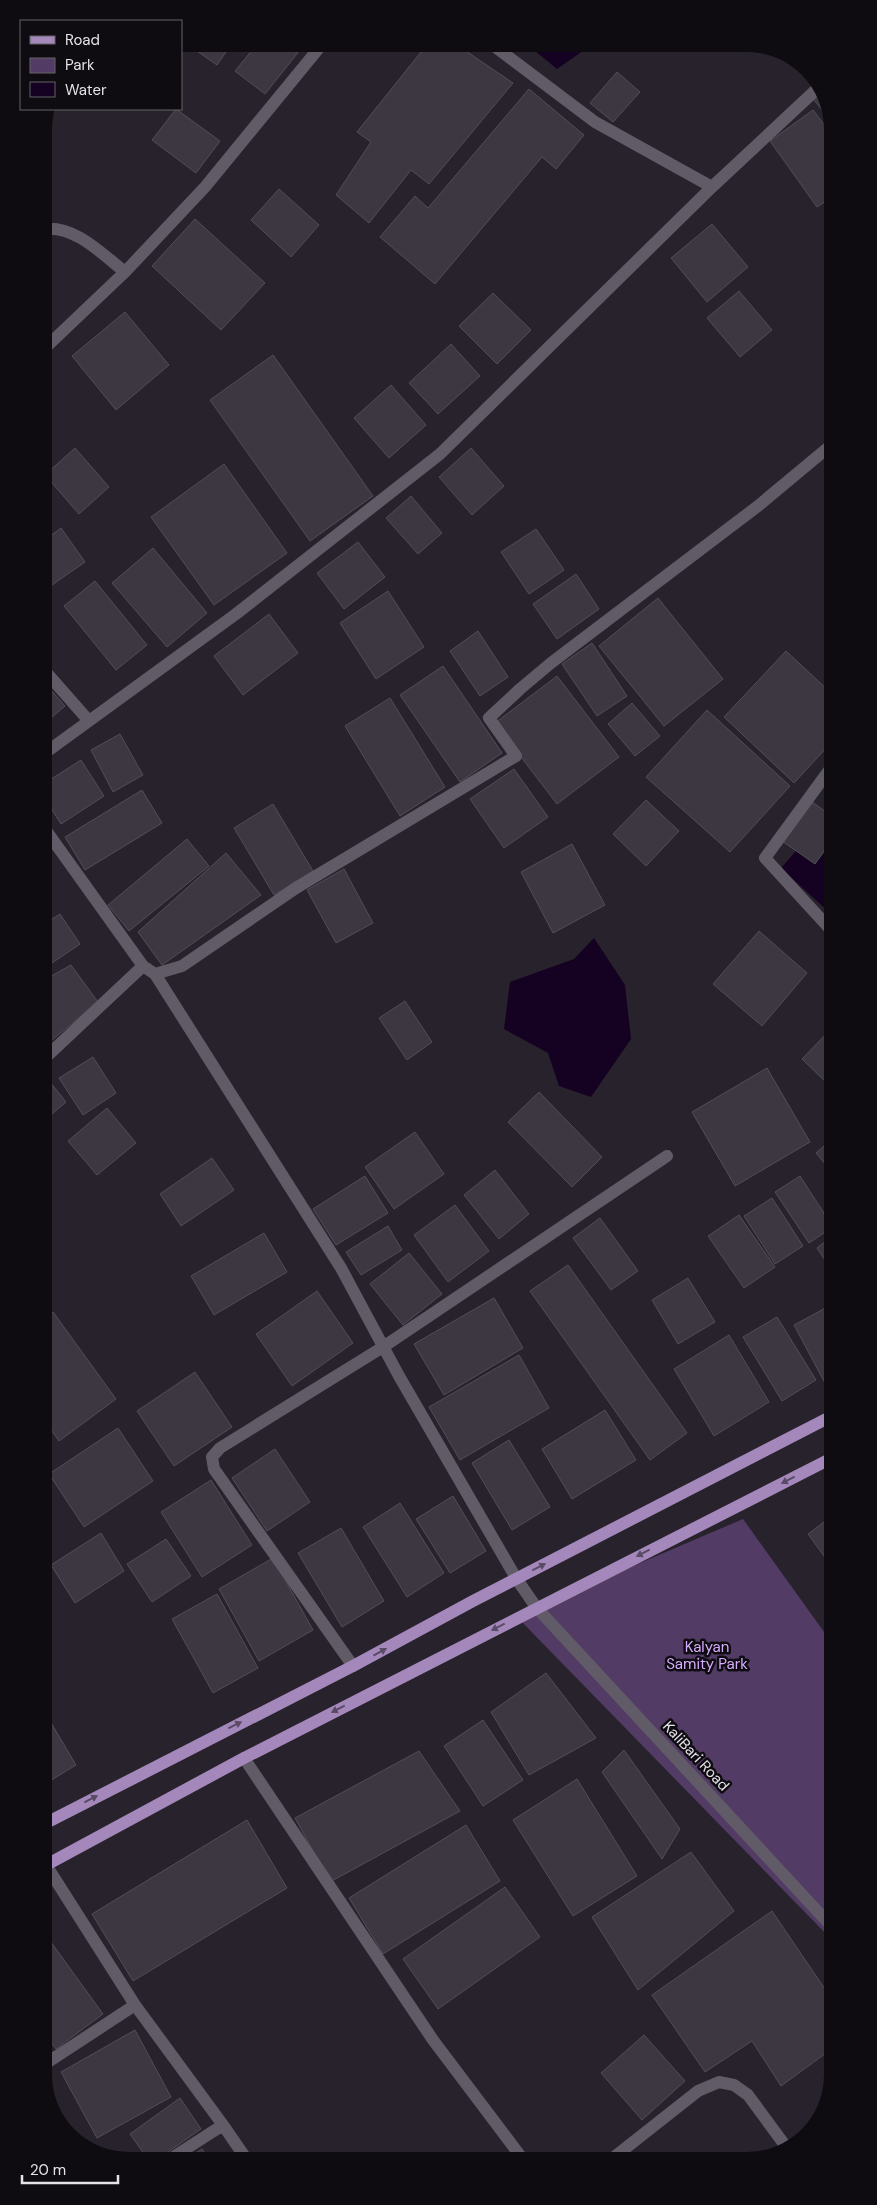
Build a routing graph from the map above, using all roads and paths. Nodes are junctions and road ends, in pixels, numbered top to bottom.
1 (315, 52) edge
2 (503, 53) edge
3 (814, 92) edge
4 (712, 187) junction
5 (53, 228) edge
6 (125, 272) junction
7 (53, 341) edge
8 (824, 451) edge
9 (53, 680) edge
10 (90, 721) junction
11 (53, 748) edge
12 (824, 777) edge
13 (53, 838) edge
14 (824, 922) edge
15 (142, 966) junction
16 (155, 974) junction
17 (53, 1051) edge
18 (667, 1156) dead end
19 (383, 1347) junction
20 (824, 1420) edge
21 (824, 1462) edge
22 (516, 1578) junction
23 (536, 1607) junction
24 (353, 1666) junction
25 (244, 1758) junction
26 (52, 1820) edge
27 (52, 1862) edge
28 (52, 1874) edge
29 (824, 1918) edge
30 (136, 2005) junction
31 (52, 2059) edge
32 (224, 2125) junction
33 (783, 2144) edge
34 (181, 2152) edge
35 (241, 2152) edge
36 (517, 2152) edge
37 (621, 2152) edge

1 - 6 street
2 - 4 street
3 - 4 street
4 - 10 street
5 - 6 street
6 - 7 street
8 - 16 street
9 - 10 street
10 - 11 street
12 - 14 street
13 - 15 street
15 - 16 street
15 - 17 street
16 - 19 street, KaliBari Road
18 - 19 street
19 - 22 street, KaliBari Road
19 - 24 street
22 -> 20 main road
21 -> 23 main road
22 - 23 street, KaliBari Road
24 -> 22 main road
23 -> 25 main road
23 - 29 street, KaliBari Road
26 -> 24 main road
25 - 27 main road
25 - 36 street
28 - 30 street
30 - 31 street
30 - 32 street
32 - 34 street
32 - 35 street
33 - 37 street

